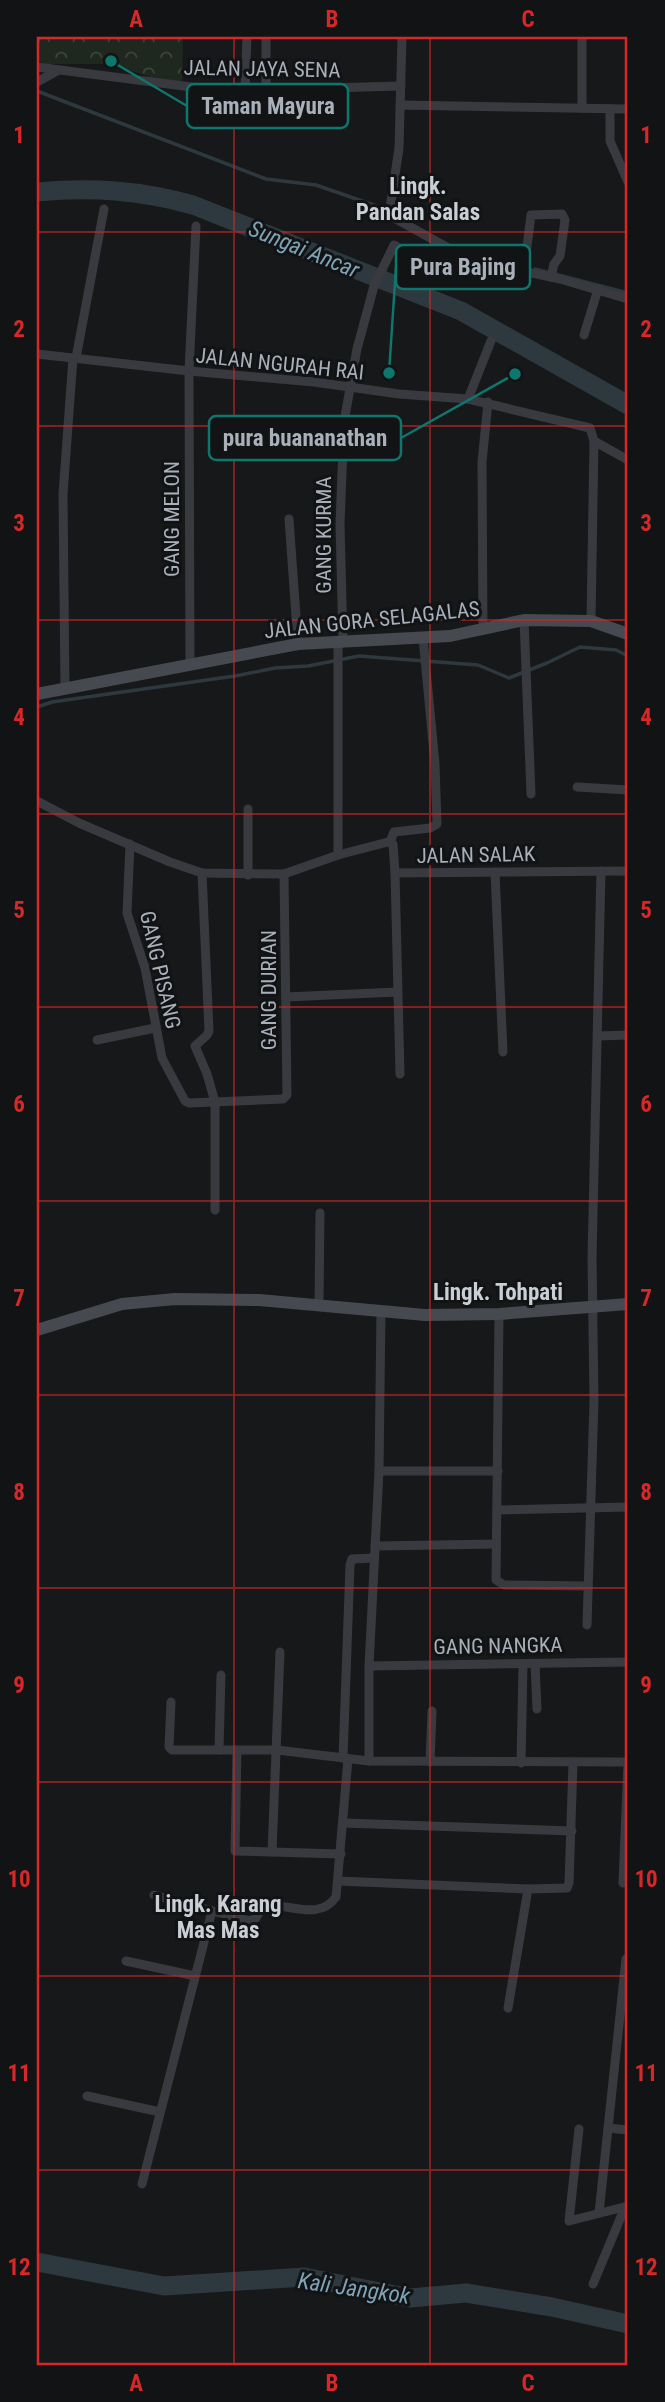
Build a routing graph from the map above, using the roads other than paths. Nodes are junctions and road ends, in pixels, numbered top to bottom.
1 (247, 37) edge
2 (266, 37) edge
3 (402, 37) edge
4 (582, 37) edge
5 (38, 67) edge
6 (57, 71) junction
7 (37, 82) edge
8 (401, 86) junction
9 (245, 90) junction
10 (266, 90) junction
11 (400, 105) junction
12 (582, 108) junction
13 (610, 109) junction
14 (628, 110) edge
15 (628, 181) edge
16 (104, 209) dead end
17 (196, 226) dead end
18 (524, 266) junction
19 (453, 276) dead end
20 (551, 276) junction
21 (598, 289) junction
22 (628, 299) edge
23 (584, 335) dead end
24 (491, 341) dead end
25 (37, 354) edge
26 (75, 358) junction
27 (188, 371) junction
28 (350, 388) junction
29 (468, 398) junction
30 (488, 402) junction
31 (594, 440) junction
32 (628, 460) edge
33 (289, 519) dead end
34 (524, 620) junction
35 (591, 621) junction
36 (483, 630) junction
37 (628, 634) edge
38 (298, 644) junction
39 (340, 645) junction
40 (424, 645) junction
41 (190, 666) junction
42 (65, 689) junction
43 (37, 694) edge
44 (577, 787) dead end
45 (628, 790) edge
46 (531, 794) dead end
47 (37, 802) edge
48 (248, 810) dead end
49 (390, 842) junction
50 (130, 844) junction
51 (338, 855) junction
52 (601, 871) junction
53 (628, 871) edge
54 (495, 872) junction
55 (202, 873) junction
56 (395, 873) junction
57 (284, 874) junction
58 (248, 875) junction
59 (397, 992) junction
60 (286, 997) junction
61 (155, 1028) junction
62 (628, 1035) edge
63 (598, 1036) junction
64 (97, 1040) dead end
65 (503, 1052) dead end
66 (400, 1074) dead end
67 (215, 1102) junction
68 (215, 1210) dead end
69 (320, 1213) dead end
70 (319, 1304) junction
71 (628, 1304) edge
72 (593, 1306) junction
73 (381, 1311) junction
74 (499, 1314) junction
75 (37, 1330) edge
76 (379, 1471) junction
77 (498, 1471) junction
78 (590, 1507) junction
79 (628, 1507) edge
80 (497, 1510) junction
81 (496, 1544) junction
82 (375, 1546) junction
83 (374, 1558) junction
84 (588, 1586) junction
85 (587, 1625) dead end
86 (280, 1652) dead end
87 (628, 1662) edge
88 (535, 1664) junction
89 (523, 1665) junction
90 (369, 1666) junction
91 (221, 1675) dead end
92 (171, 1702) dead end
93 (537, 1709) dead end
94 (432, 1711) dead end
95 (219, 1750) junction
96 (237, 1750) junction
97 (276, 1750) junction
98 (346, 1759) junction
99 (369, 1761) junction
100 (430, 1762) junction
101 (628, 1762) edge
102 (521, 1763) junction
103 (573, 1763) junction
104 (344, 1823) junction
105 (572, 1831) junction
106 (272, 1853) junction
107 (341, 1854) junction
108 (338, 1881) junction
109 (623, 1883) dead end
110 (527, 1889) junction
111 (153, 1895) dead end
112 (212, 1912) junction
113 (626, 1959) dead end
114 (125, 1961) dead end
115 (195, 1976) junction
116 (508, 2008) dead end
117 (87, 2096) dead end
118 (160, 2112) junction
119 (608, 2127) junction
120 (579, 2129) dead end
121 (628, 2130) edge
122 (142, 2184) dead end
123 (627, 2206) edge
124 (599, 2213) junction
125 (593, 2284) dead end

1 - 9 street
2 - 10 street
3 - 8 street
4 - 12 street
5 - 6 street, JALAN JAYA SENA
6 - 7 street
6 - 9 street, JALAN JAYA SENA
8 - 10 street, JALAN JAYA SENA
8 - 11 street
9 - 10 street, JALAN JAYA SENA
11 - 12 street
11 - 18 street
12 - 13 street
13 - 14 street
13 - 15 street
16 - 26 street
17 - 27 street, GANG MELON
18 - 20 street
18 - 20 street
19 - 28 street, GANG KURMA
20 - 21 street
21 - 22 street
21 - 23 street
24 - 29 street
25 - 26 street, JALAN NGURAH RAI
26 - 27 street, JALAN NGURAH RAI
26 - 42 street
27 - 28 street, JALAN NGURAH RAI
27 - 41 street, GANG MELON
28 - 29 street, JALAN NGURAH RAI
28 - 39 street, GANG KURMA
29 - 30 street, JALAN NGURAH RAI
30 - 31 street, JALAN NGURAH RAI
30 - 36 street
31 - 32 street, JALAN NGURAH RAI
31 - 35 street
33 - 38 street
34 - 35 street, JALAN GORA SELAGALAS
34 - 36 street, JALAN GORA SELAGALAS
34 - 46 street
35 - 37 street, JALAN GORA SELAGALAS
36 - 40 street, JALAN GORA SELAGALAS
38 - 39 street, JALAN GORA SELAGALAS
38 - 41 street, JALAN GORA SELAGALAS
39 - 40 street, JALAN GORA SELAGALAS
39 - 51 street, GANG KURMA
40 - 49 street
41 - 42 street, JALAN GORA SELAGALAS
42 - 43 street, JALAN GORA SELAGALAS
44 - 45 street
47 - 50 street, JALAN SALAK
48 - 58 street
49 - 51 street, JALAN SALAK
49 - 56 street, JALAN SALAK
50 - 55 street, JALAN SALAK
50 - 61 street, GANG PISANG
51 - 57 street, JALAN SALAK
52 - 53 street, JALAN SALAK
52 - 54 street, JALAN SALAK
52 - 63 street
54 - 56 street, JALAN SALAK
54 - 65 street
55 - 58 street, JALAN SALAK
55 - 67 street
56 - 59 street
57 - 58 street, JALAN SALAK
57 - 60 street, GANG DURIAN
59 - 60 street
59 - 66 street
60 - 67 street, GANG DURIAN
61 - 64 street
61 - 67 street, GANG PISANG
62 - 63 street
63 - 72 street
67 - 68 street
69 - 70 street
70 - 73 street
70 - 75 street
71 - 72 street
72 - 74 street
72 - 78 street
73 - 74 street
73 - 76 street
74 - 77 street
76 - 77 street
76 - 82 street
77 - 80 street
78 - 79 street
78 - 80 street
78 - 84 street
80 - 81 street
81 - 82 street
81 - 84 street
82 - 83 street
83 - 90 street
83 - 98 street
84 - 85 street
86 - 97 street
87 - 88 street, GANG NANGKA
88 - 89 street, GANG NANGKA
88 - 93 street
89 - 90 street, GANG NANGKA
89 - 102 street
90 - 99 street
91 - 95 street
92 - 95 street
94 - 100 street
95 - 96 street
96 - 97 street
96 - 106 street
97 - 98 street
97 - 106 street
98 - 99 street
98 - 104 street
99 - 100 street
100 - 102 street
101 - 103 street
101 - 109 street
102 - 103 street
103 - 105 street
104 - 105 street
104 - 107 street
105 - 110 street
106 - 107 street
107 - 108 street
108 - 110 street
108 - 112 street
110 - 116 street
111 - 112 street
112 - 115 street
113 - 119 street
114 - 115 street
115 - 118 street
117 - 118 street
118 - 122 street
119 - 121 street
119 - 124 street
120 - 124 street
123 - 124 street
123 - 125 street

